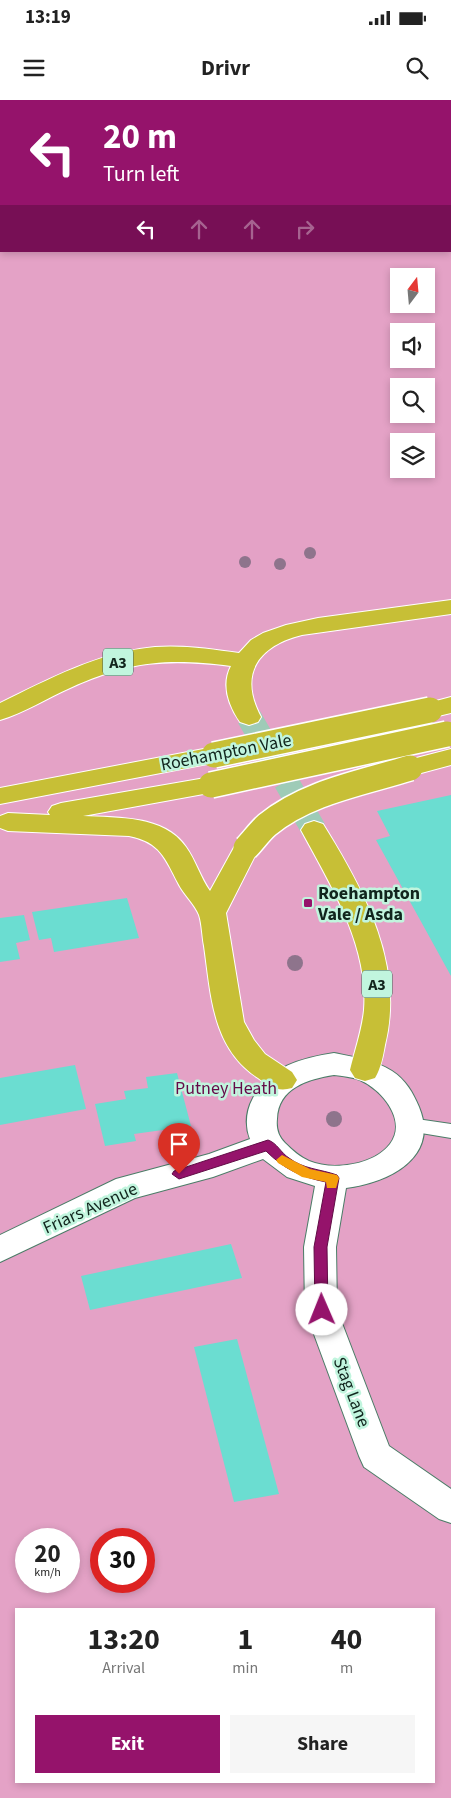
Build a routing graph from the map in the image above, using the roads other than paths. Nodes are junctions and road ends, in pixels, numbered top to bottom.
1 (451, 607) edge
2 (245, 661) junction
3 (441, 707) edge
4 (0, 712) edge
5 (249, 717) tunnel mouth
6 (450, 742) edge
7 (0, 796) edge
8 (4, 822) edge
9 (314, 830) tunnel mouth
10 (212, 913) junction
11 (365, 1070) junction
12 (282, 1080) junction
13 (410, 1125) junction
14 (451, 1131) edge
15 (268, 1145) junction
16 (332, 1178) junction
17 (0, 1249) edge
18 (451, 1508) edge

1 - 2 highway
2 - 4 highway, A3
2 - 5 highway
3 - 7 highway, Roehampton Vale, bridge
6 - 8 highway, Roehampton Vale, bridge
6 - 10 highway, bridge
8 - 10 highway
9 - 11 highway, A3
10 - 12 highway
11 - 12 street
11 - 13 street
12 - 15 street
13 - 14 lane
13 - 16 street
15 - 16 street
15 - 17 street, Friars Avenue
16 - 18 street, Stag Lane

